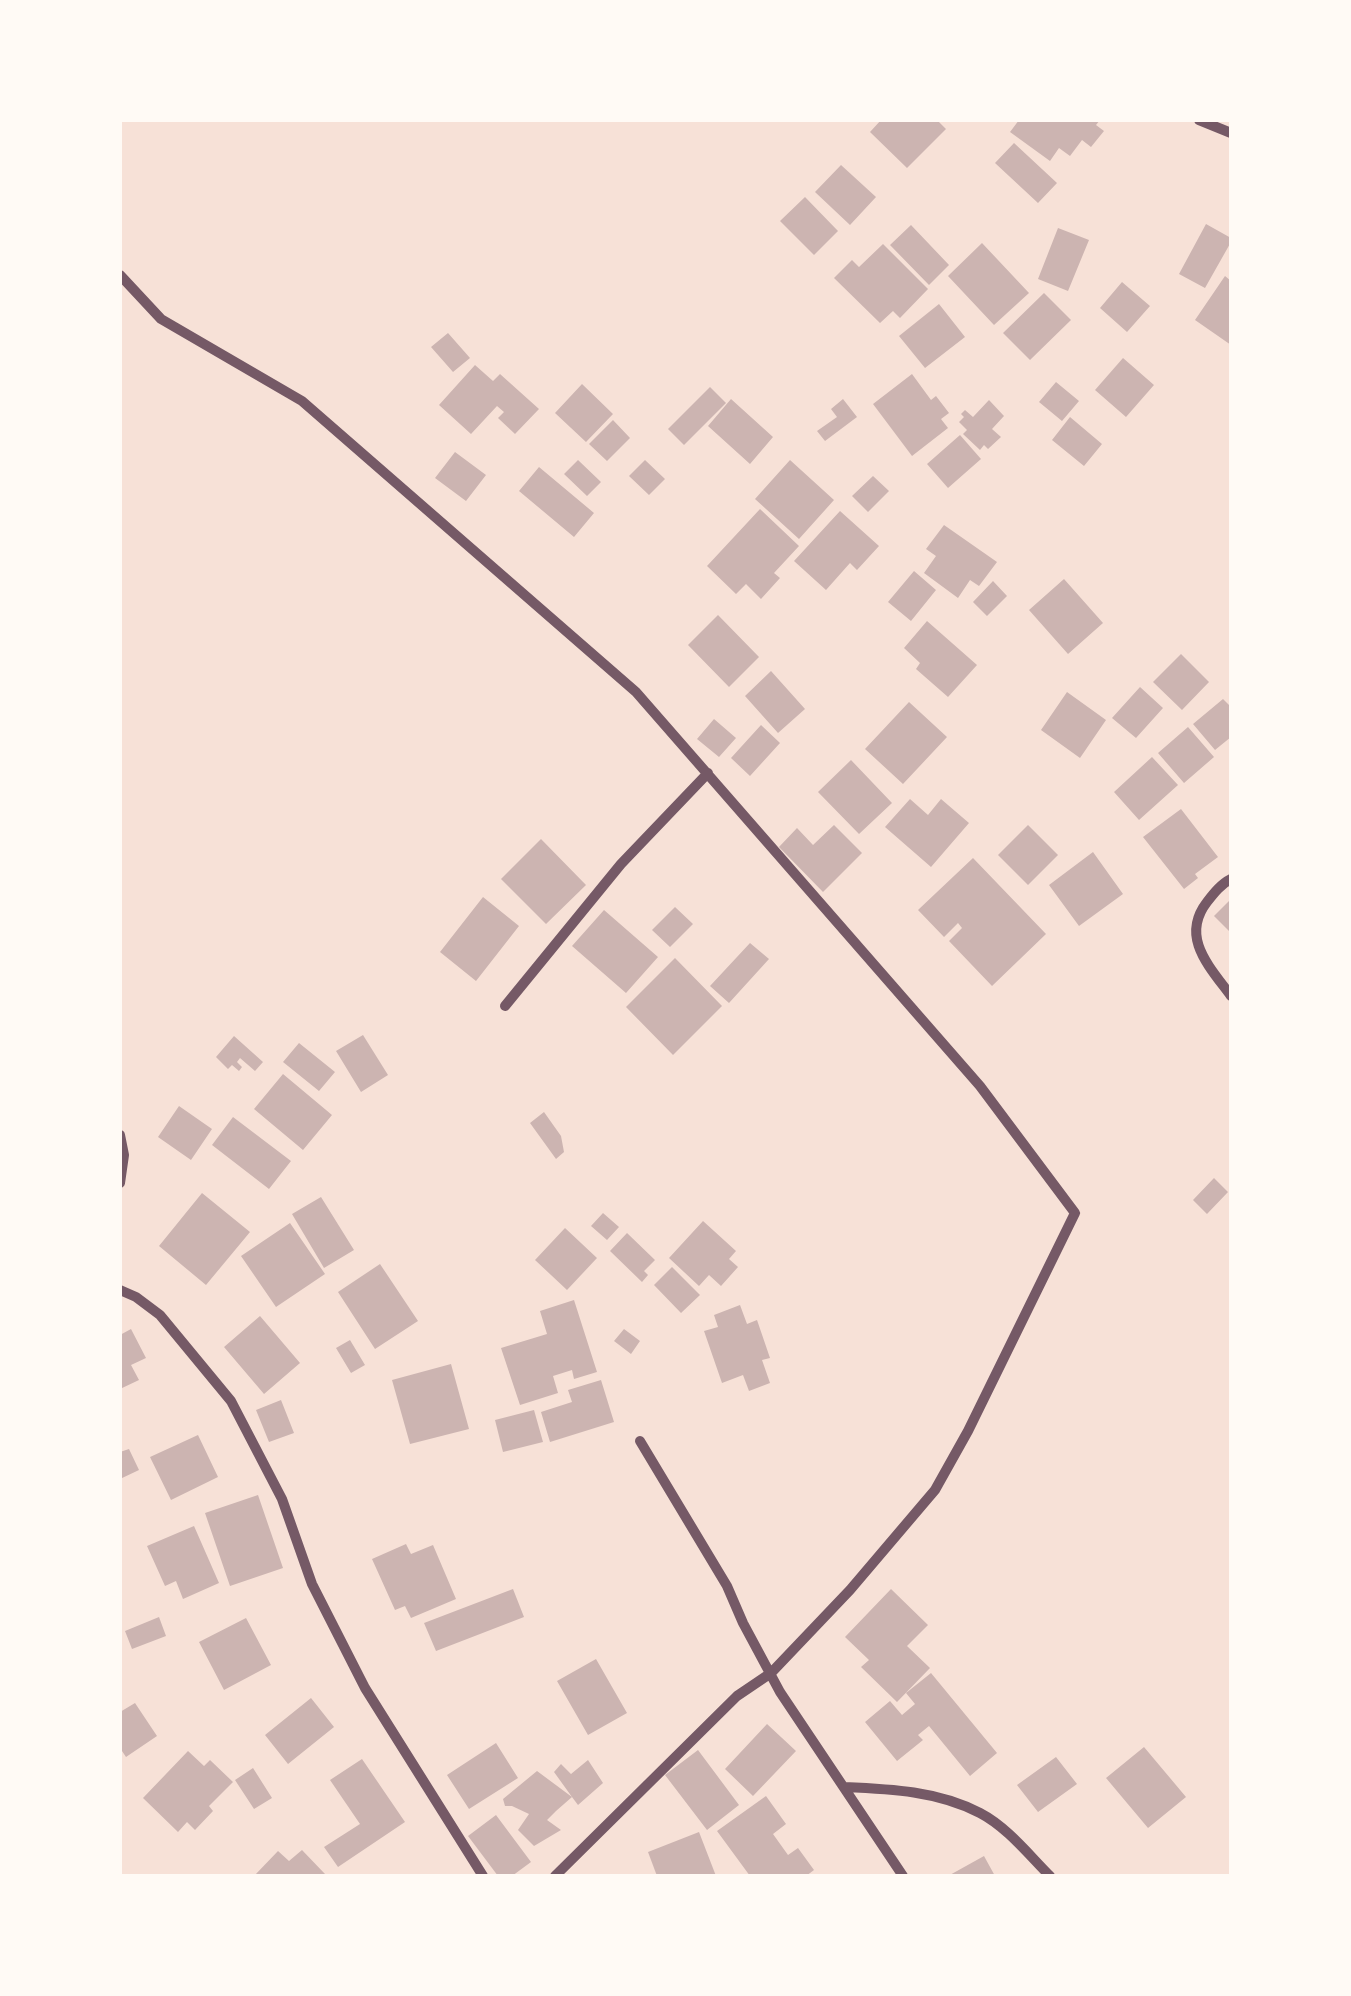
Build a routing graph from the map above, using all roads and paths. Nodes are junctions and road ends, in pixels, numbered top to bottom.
1 (1199, 120) edge
2 (1231, 133) edge
3 (120, 275) edge
4 (708, 772) junction
5 (1231, 879) edge
6 (1231, 996) edge
7 (505, 1006) dead end
8 (120, 1135) edge
9 (120, 1183) edge
10 (120, 1290) edge
11 (640, 1441) dead end
12 (771, 1673) junction
13 (844, 1787) junction
14 (483, 1876) edge
15 (555, 1876) edge
16 (903, 1876) edge
17 (1050, 1876) edge

1 - 2 street
3 - 4 street
4 - 7 street
4 - 12 street
5 - 6 street
8 - 9 street
10 - 14 street
11 - 12 street
12 - 13 street
12 - 15 street
13 - 16 street
13 - 17 street

